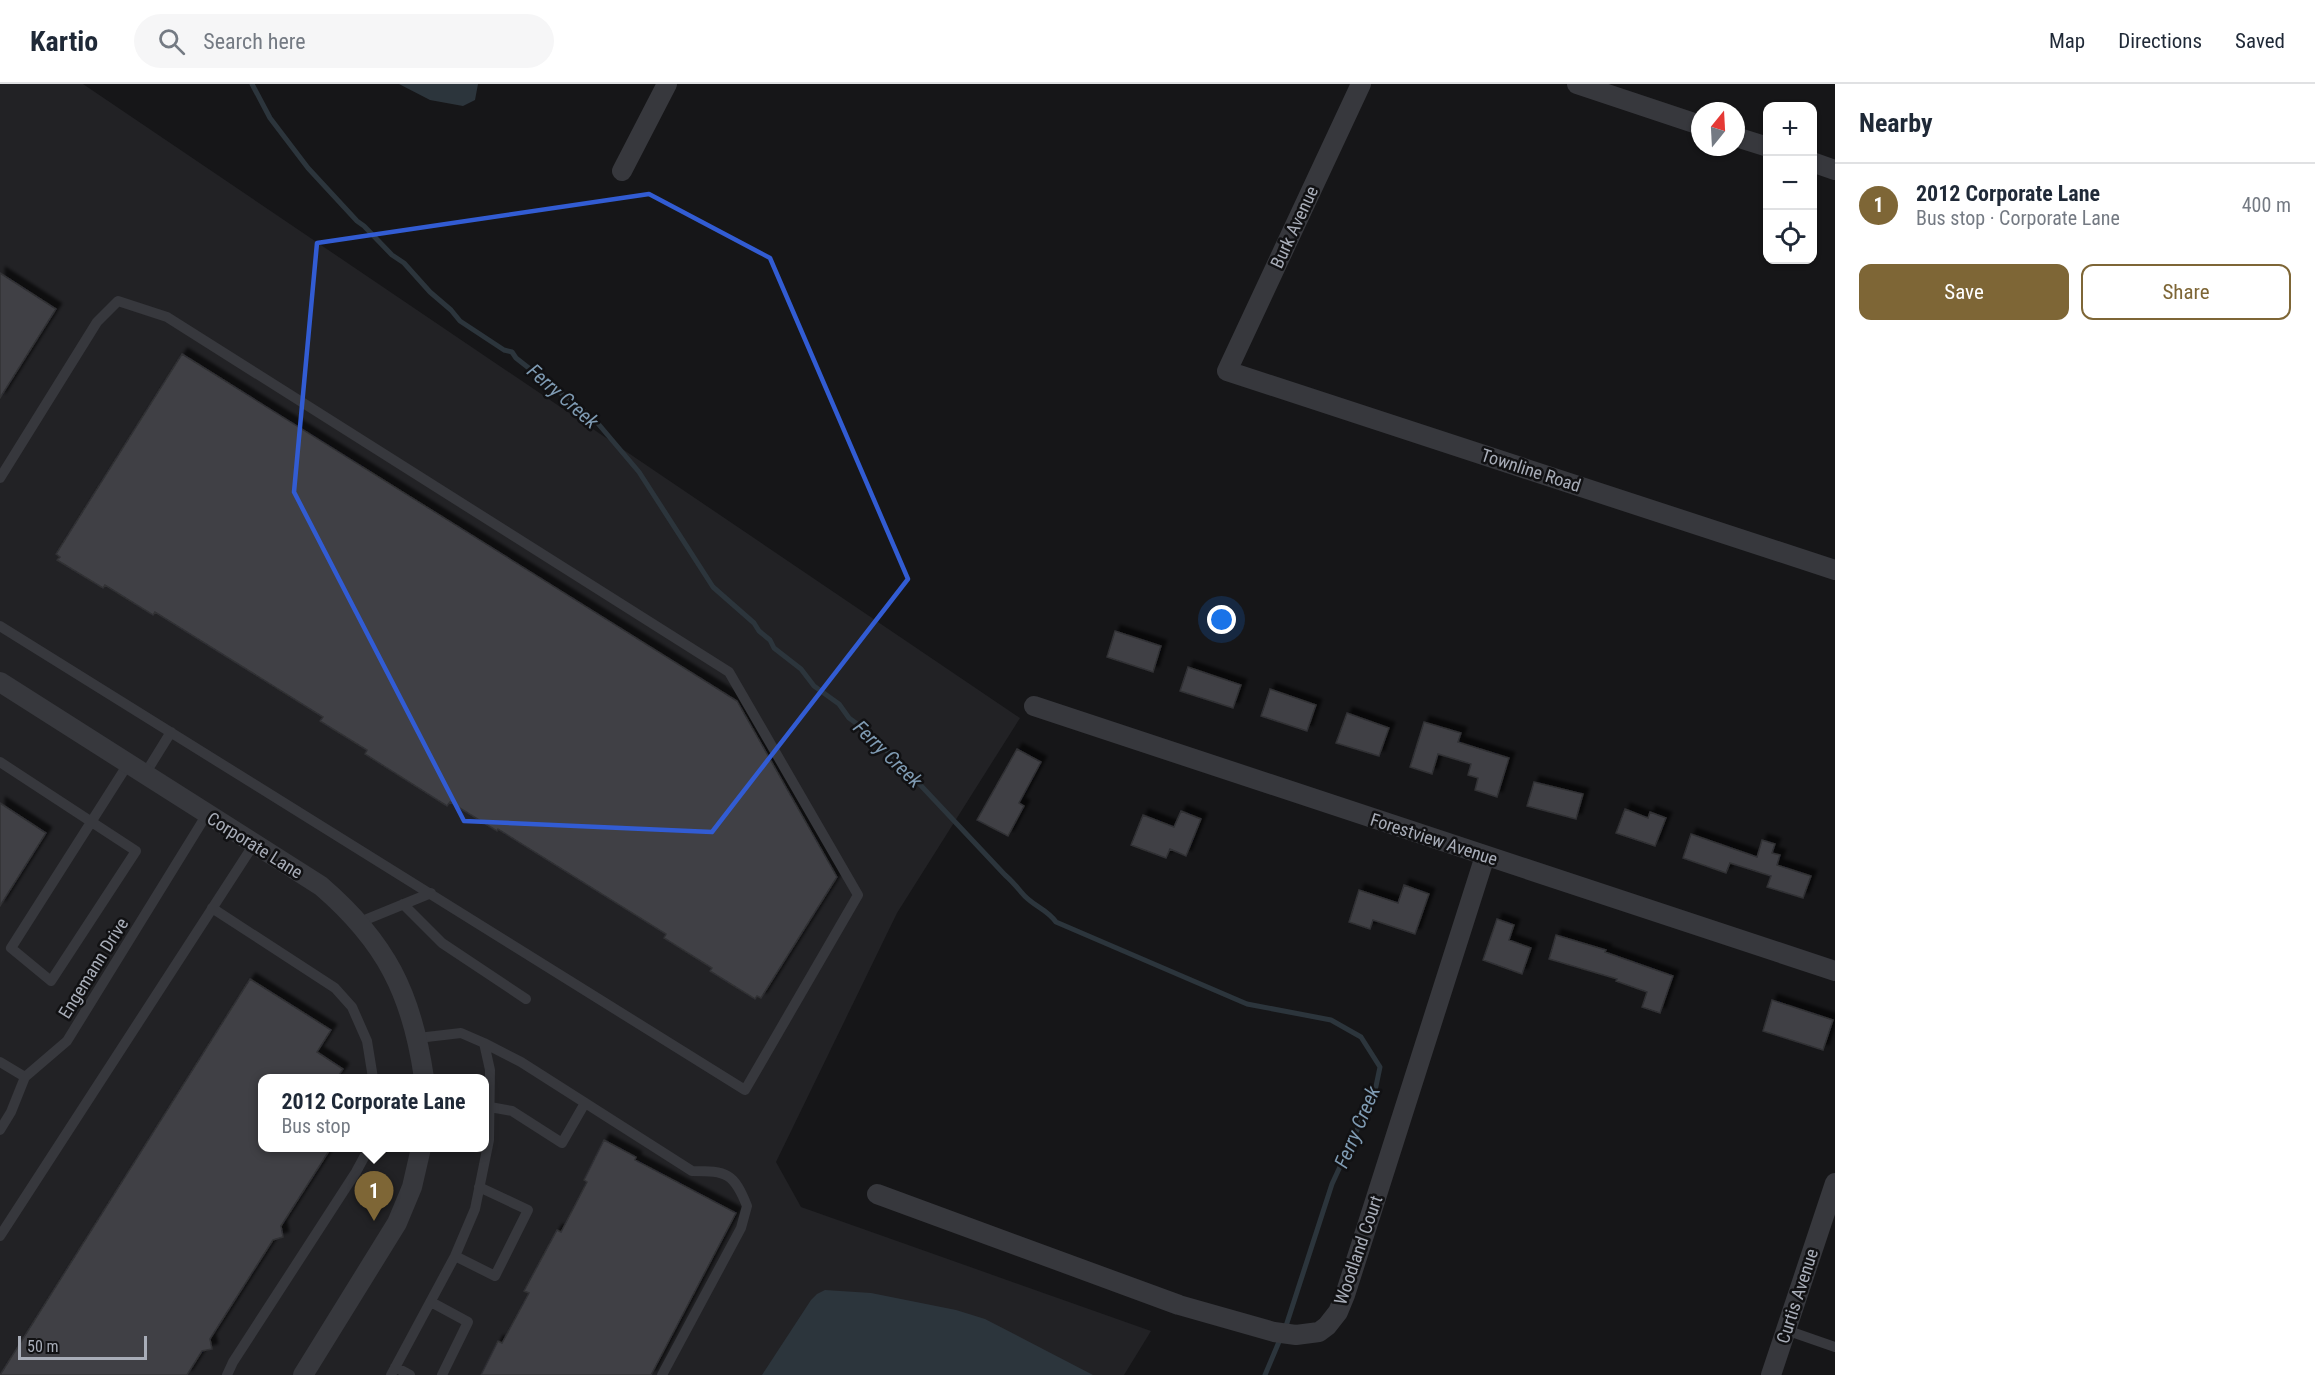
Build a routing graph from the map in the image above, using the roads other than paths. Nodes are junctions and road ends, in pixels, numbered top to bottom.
1 (668, 84) edge
2 (1361, 84) edge
3 (1577, 84) edge
4 (1691, 122) edge
5 (1745, 140) edge
6 (1763, 146) edge
7 (1817, 164) edge
8 (1835, 170) edge
9 (622, 171) dead end
10 (1227, 371) joint
11 (0, 478) edge
12 (1835, 570) edge
13 (0, 626) edge
14 (0, 682) edge
15 (1034, 706) dead end
16 (171, 732) junction
17 (0, 762) edge
18 (136, 769) junction
19 (207, 814) junction
20 (91, 822) junction
21 (254, 844) junction
22 (1485, 856) junction
23 (431, 893) junction
24 (403, 904) junction
25 (212, 908) junction
26 (360, 922) junction
27 (1835, 972) edge
28 (526, 999) dead end
29 (418, 1038) junction
30 (484, 1044) junction
31 (0, 1062) edge
32 (372, 1074) edge
33 (423, 1074) edge
34 (25, 1077) junction
35 (585, 1103) junction
36 (490, 1107) junction
37 (0, 1130) edge
38 (489, 1140) edge
39 (367, 1152) edge
40 (420, 1152) edge
41 (486, 1152) edge
42 (1835, 1183) edge
43 (479, 1187) junction
44 (877, 1194) dead end
45 (0, 1236) edge
46 (455, 1256) junction
47 (431, 1302) junction
48 (1786, 1330) junction
49 (1835, 1347) edge
50 (393, 1371) edge
51 (227, 1375) edge
52 (303, 1375) edge
53 (410, 1375) edge
54 (442, 1375) edge
55 (662, 1375) edge
56 (1772, 1375) edge

1 - 9 street
2 - 10 street, Burk Avenue
3 - 4 street
5 - 6 street
7 - 8 street
10 - 12 street, Townline Road
11 - 23 lane
13 - 16 lane
14 - 18 street, Corporate Lane
15 - 22 street, Forestview Avenue
16 - 18 lane
16 - 23 lane
17 - 20 lane
18 - 19 street, Corporate Lane
18 - 20 lane
19 - 21 street, Corporate Lane
19 - 34 lane, Engemann Drive
20 - 20 lane
21 - 25 lane
21 - 26 street, Corporate Lane
22 - 27 street, Forestview Avenue
22 - 44 street, Woodland Court
23 - 24 lane
24 - 26 lane
24 - 28 lane
25 - 32 lane
25 - 45 lane
26 - 29 street, Corporate Lane
29 - 30 lane
29 - 33 street, Corporate Lane
30 - 35 lane
30 - 36 lane
31 - 34 lane
34 - 37 lane, Engemann Drive
35 - 36 lane
35 - 55 lane
36 - 38 lane
39 - 51 lane
40 - 52 street
41 - 43 lane
42 - 48 street, Curtis Avenue
43 - 46 lane
43 - 46 lane
46 - 47 lane
47 - 50 lane
47 - 54 lane
48 - 49 lane
48 - 56 street, Curtis Avenue
50 - 53 lane

